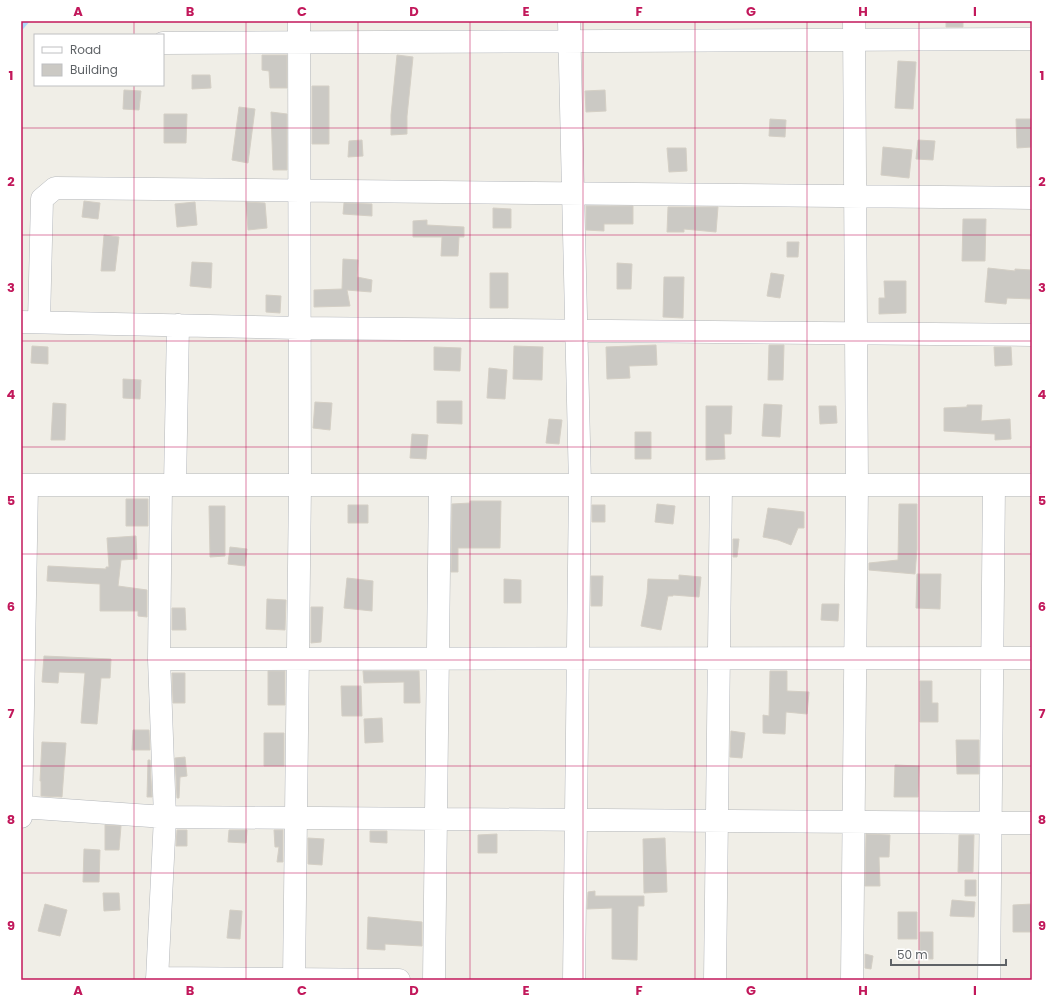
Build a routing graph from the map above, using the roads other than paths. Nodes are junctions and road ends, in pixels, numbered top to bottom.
1 (299, 21) edge
2 (569, 31) edge
3 (854, 31) edge
4 (1032, 39) edge
5 (164, 43) edge
6 (299, 43) junction
7 (299, 190) junction
8 (573, 193) junction
9 (856, 196) junction
10 (1032, 198) edge
11 (30, 322) edge
12 (178, 325) junction
13 (300, 328) junction
14 (576, 331) junction
15 (857, 334) junction
16 (1032, 335) edge
17 (24, 485) edge
18 (168, 485) junction
19 (300, 485) junction
20 (440, 485) junction
21 (580, 485) junction
22 (720, 485) junction
23 (857, 485) junction
24 (994, 485) junction
25 (1032, 485) edge
26 (578, 658) junction
27 (719, 658) junction
28 (855, 658) junction
29 (992, 658) junction
30 (1032, 658) edge
31 (298, 659) junction
32 (438, 659) junction
33 (159, 660) junction
34 (21, 806) edge
35 (21, 817) edge
36 (165, 817) junction
37 (296, 819) junction
38 (436, 820) junction
39 (576, 820) junction
40 (717, 821) junction
41 (854, 822) junction
42 (991, 823) junction
43 (1032, 823) edge
44 (157, 979) edge
45 (294, 980) edge
46 (399, 980) edge
47 (434, 980) edge
48 (574, 980) edge
49 (715, 980) edge
50 (852, 980) edge
51 (989, 980) edge

1 - 6 street
2 - 3 street
2 - 6 street
2 - 8 street
3 - 4 street
3 - 9 street
5 - 6 street
6 - 7 street
7 - 8 street
7 - 11 street
7 - 13 street
8 - 9 street
8 - 14 street
9 - 10 street
9 - 15 street
11 - 12 street
12 - 13 street
12 - 18 street
13 - 14 street
13 - 19 street
14 - 15 street
14 - 21 street
15 - 16 street
15 - 23 street
17 - 18 street
17 - 34 street
18 - 19 street
18 - 33 street
19 - 20 street
19 - 31 street
20 - 21 street
20 - 32 street
21 - 22 street
21 - 26 street
22 - 23 street
22 - 27 street
23 - 24 street
23 - 28 street
24 - 25 street
24 - 29 street
26 - 27 street
26 - 32 street
26 - 39 street
27 - 28 street
27 - 40 street
28 - 29 street
28 - 41 street
29 - 30 street
29 - 42 street
31 - 32 street
31 - 33 street
31 - 37 street
32 - 38 street
33 - 36 street
34 - 35 street
34 - 36 street
36 - 37 street
36 - 44 street
37 - 38 street
37 - 45 street
38 - 39 street
38 - 47 street
39 - 40 street
39 - 48 street
40 - 41 street
40 - 49 street
41 - 42 street
41 - 50 street
42 - 43 street
42 - 51 street
44 - 45 street
45 - 46 street

